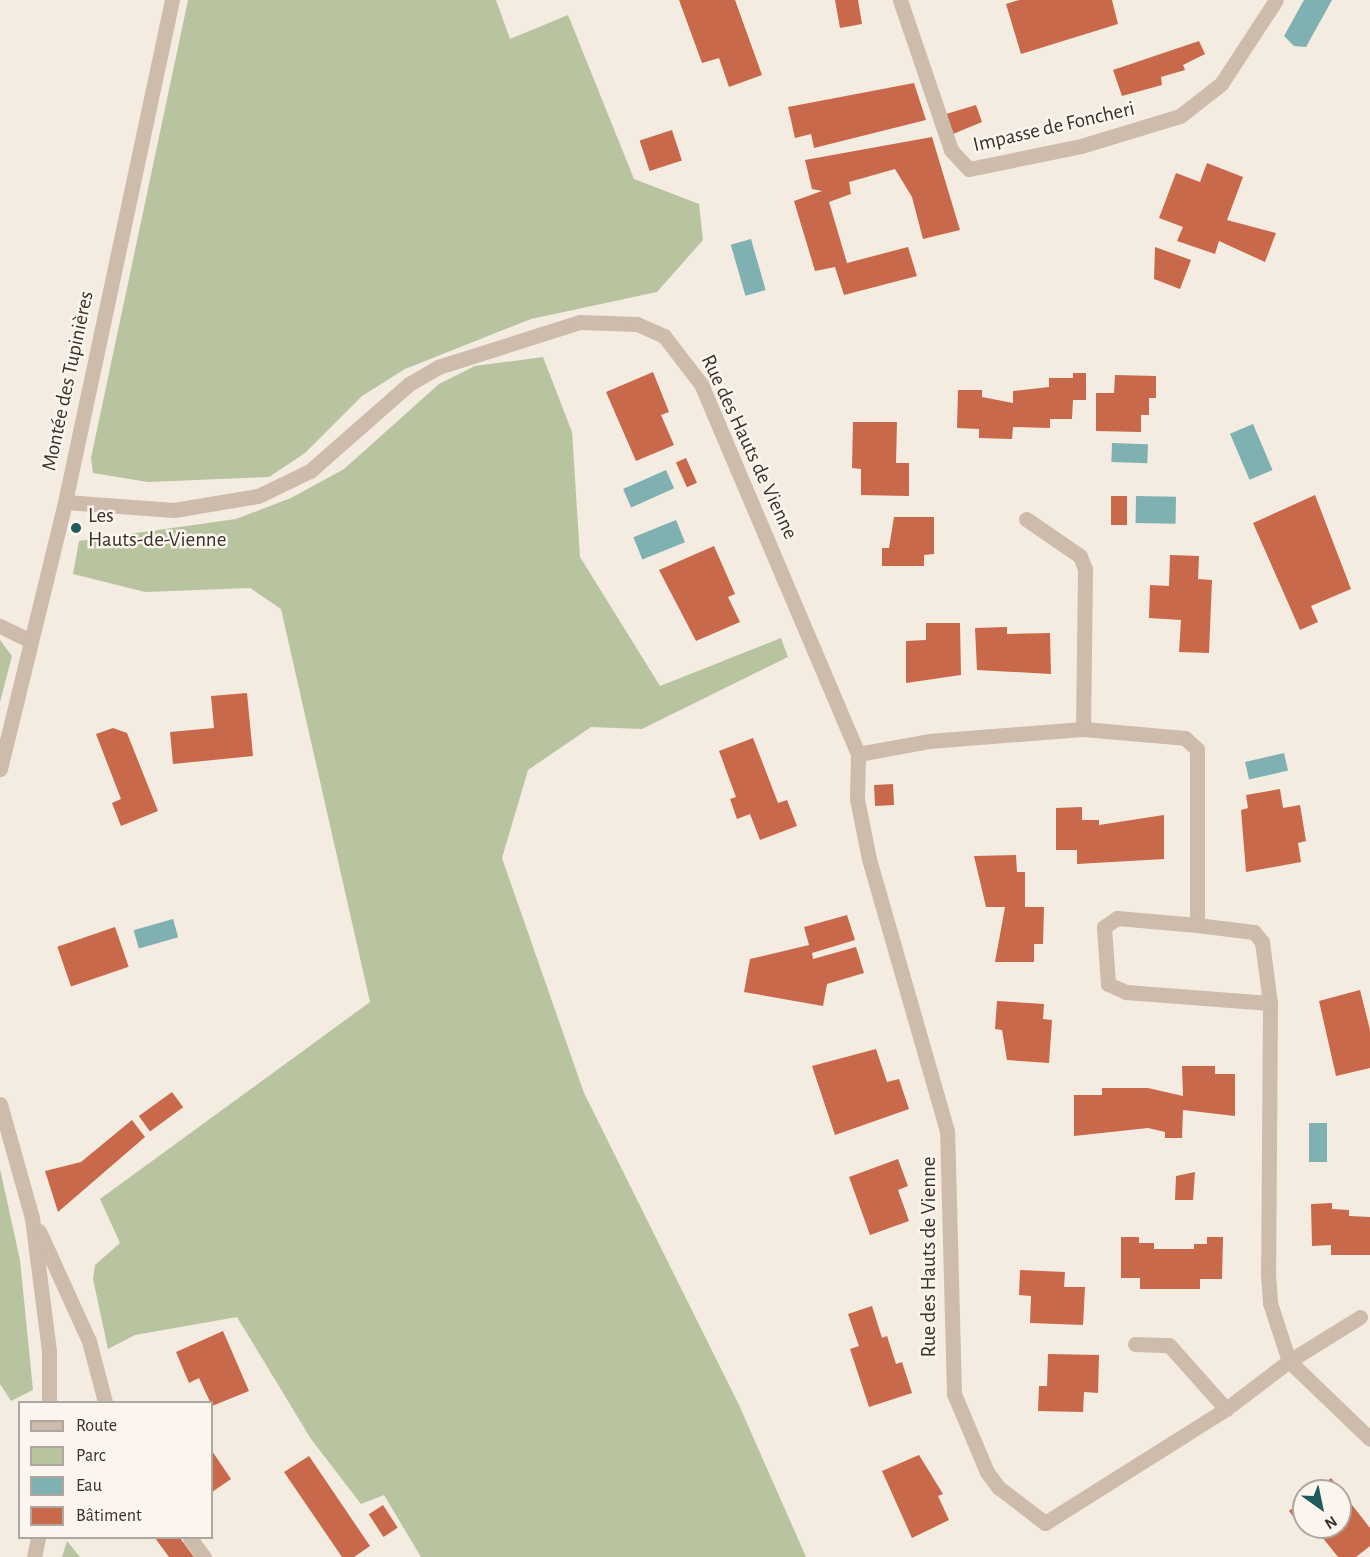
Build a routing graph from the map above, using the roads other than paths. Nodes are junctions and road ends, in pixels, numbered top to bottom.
1 (172, 0) edge
2 (900, 0) edge
3 (1276, 0) edge
4 (65, 502) junction
5 (1026, 519) dead end
6 (0, 626) edge
7 (31, 642) junction
8 (1083, 729) junction
9 (858, 754) junction
10 (0, 769) edge
11 (1197, 925) junction
12 (1270, 1003) junction
13 (0, 1104) edge
14 (32, 1218) junction
15 (1360, 1317) dead end
16 (1135, 1344) dead end
17 (1289, 1361) junction
18 (49, 1401) edge
19 (105, 1401) edge
20 (1226, 1409) junction
21 (1370, 1439) edge
22 (38, 1539) edge
23 (191, 1539) edge
24 (34, 1557) edge
25 (204, 1557) edge

1 - 4 street, Montée des Tupinières
2 - 3 street, Impasse de Foncheri
4 - 7 street, Montée des Tupinières
4 - 9 street, Rue des Hauts de Vienne
5 - 8 street
6 - 7 street
7 - 10 street, Montée des Tupinières
8 - 9 street
8 - 11 street
9 - 20 street, Rue des Hauts de Vienne
11 - 12 street
11 - 12 street
12 - 17 street
13 - 14 street
14 - 18 street
14 - 19 street
15 - 17 street, Rue des Hauts de Vienne
16 - 20 street
17 - 20 street, Rue des Hauts de Vienne
17 - 21 street
22 - 24 street
23 - 25 street

